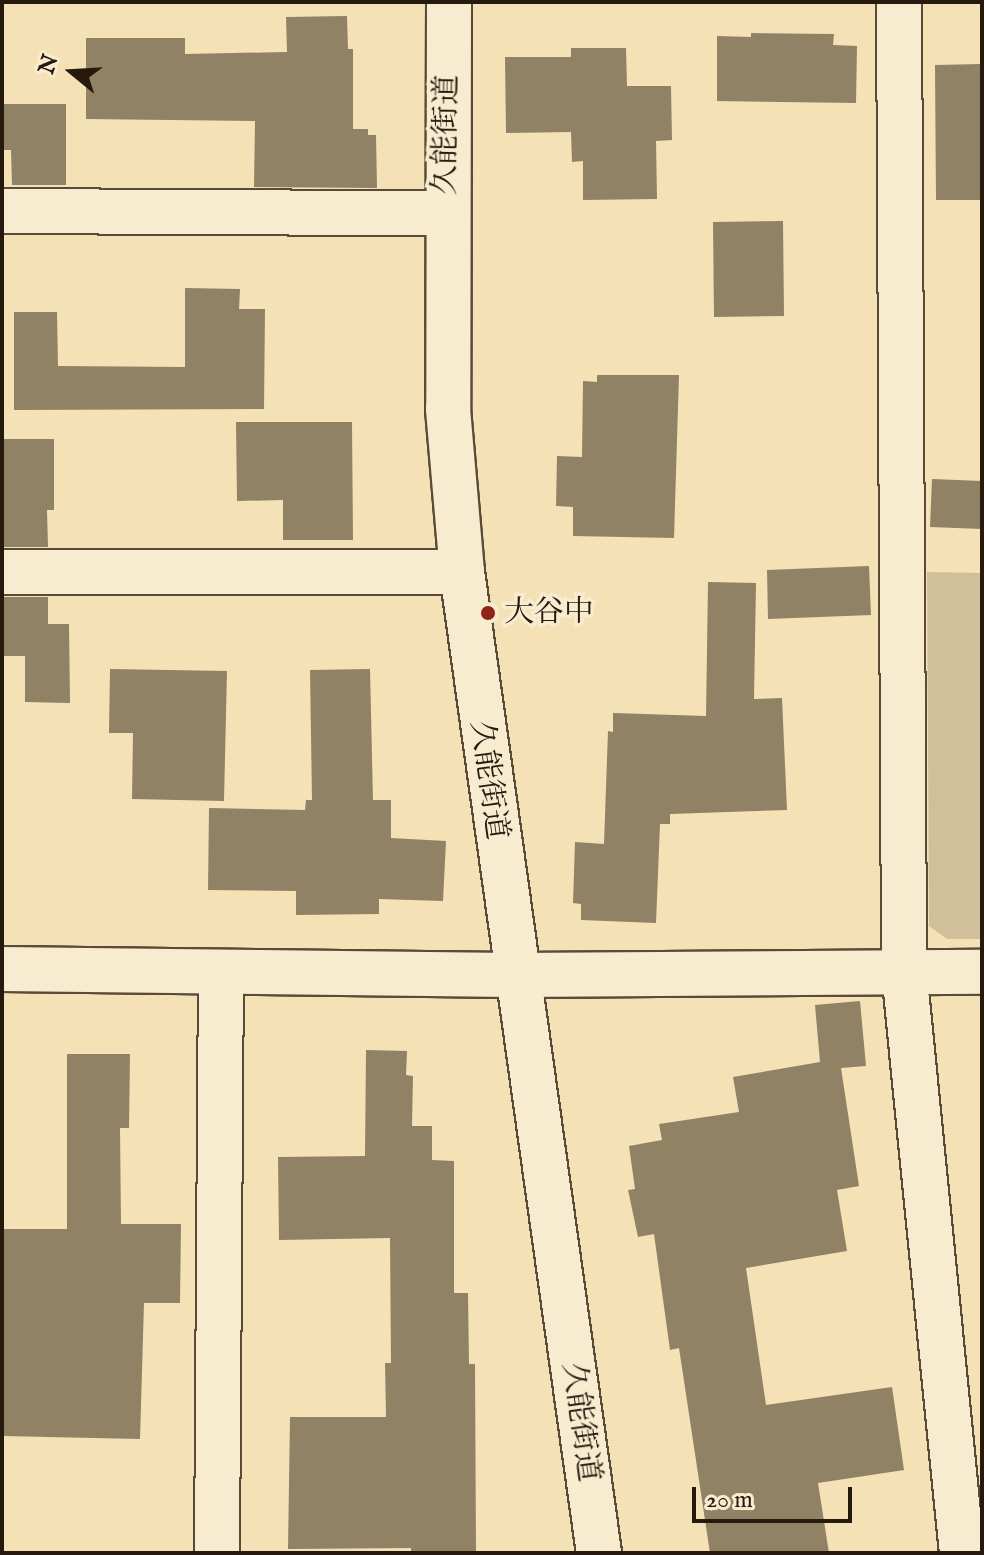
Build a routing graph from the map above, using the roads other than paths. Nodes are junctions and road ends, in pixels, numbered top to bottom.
1 (449, 2) edge
2 (890, 2) edge
3 (900, 2) edge
4 (2, 211) edge
5 (446, 213) junction
6 (2, 572) edge
7 (462, 572) junction
8 (2, 969) edge
9 (904, 971) junction
10 (221, 972) junction
11 (982, 972) edge
12 (516, 975) junction
13 (217, 1553) edge
14 (599, 1553) edge
15 (962, 1553) edge

1 - 5 street, 久能街道
2 - 3 street
3 - 9 street
4 - 5 street
5 - 7 street, 久能街道
6 - 7 street
7 - 12 street, 久能街道
8 - 10 street
9 - 11 street
9 - 12 street
9 - 15 street
10 - 12 street
10 - 13 street
12 - 14 street, 久能街道

